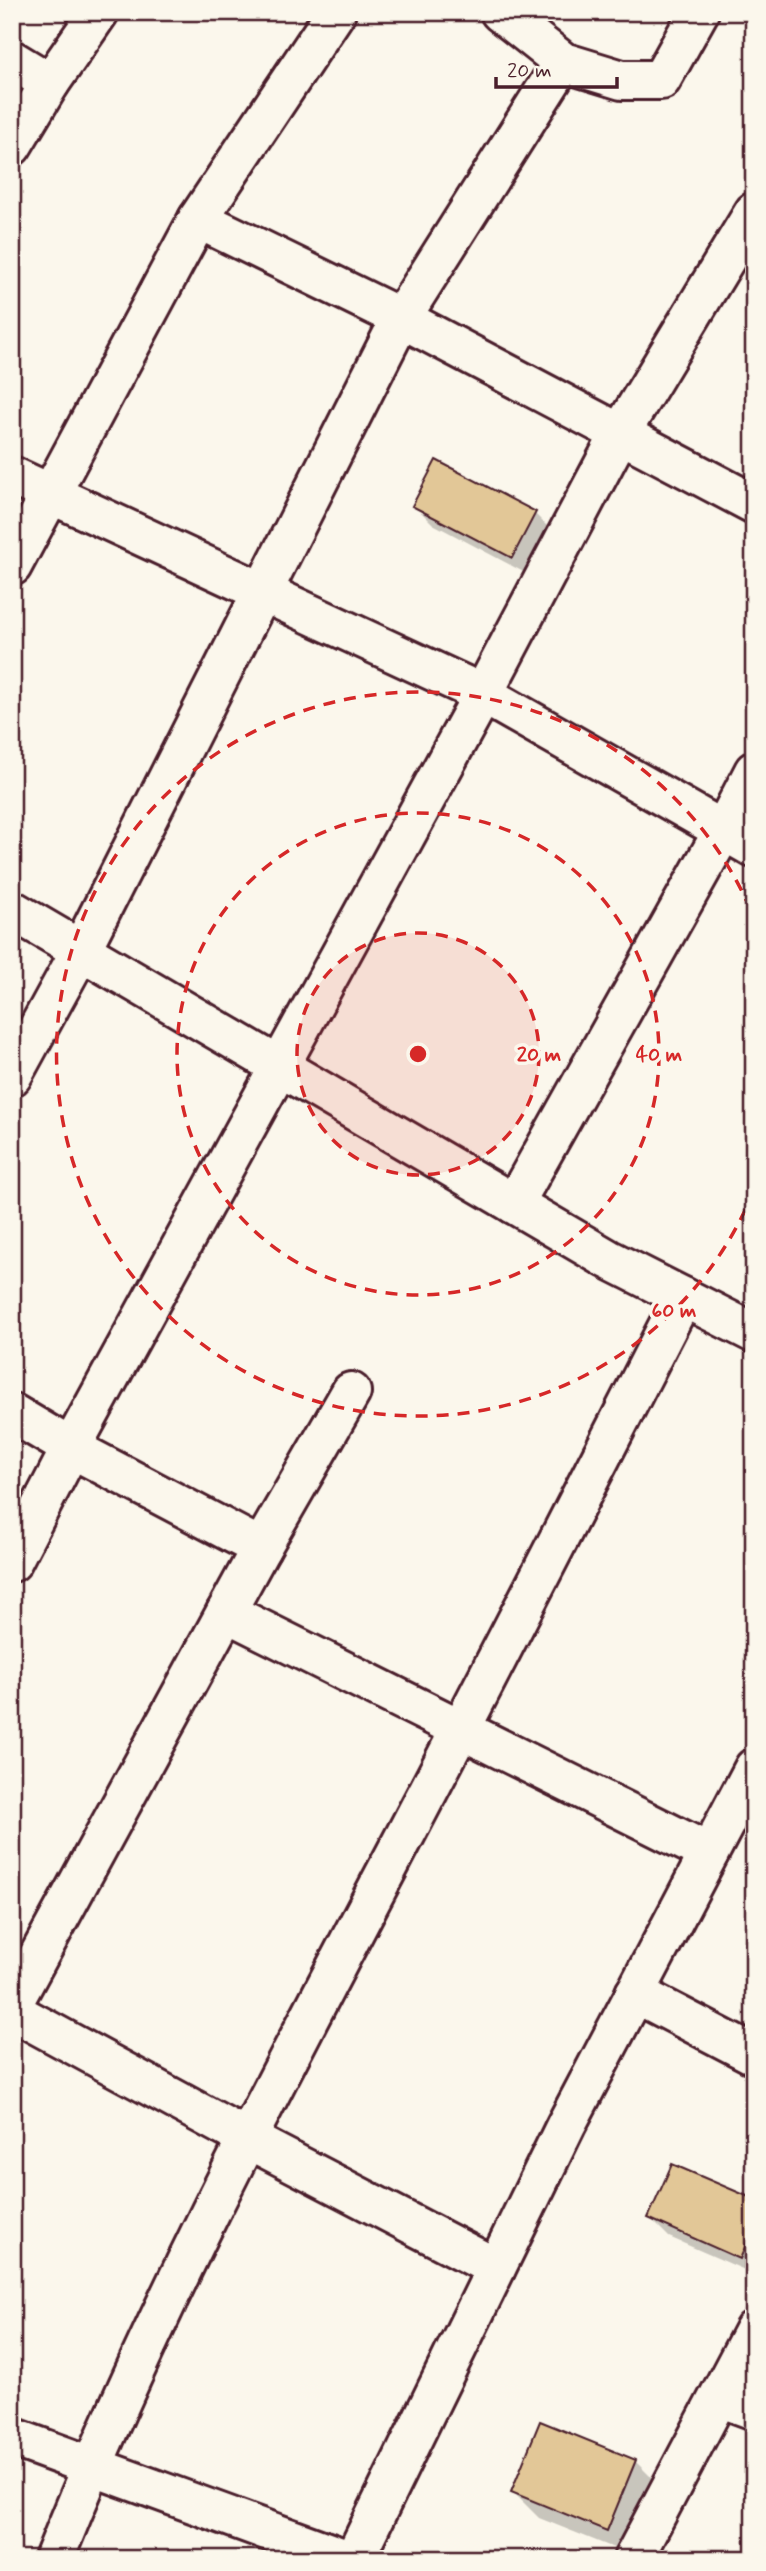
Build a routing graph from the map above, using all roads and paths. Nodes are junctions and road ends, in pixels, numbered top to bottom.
1 (99, 12) edge
2 (336, 12) edge
3 (500, 12) edge
4 (699, 12) edge
5 (12, 60) edge
6 (563, 62) junction
7 (50, 83) junction
8 (12, 146) edge
9 (754, 212) edge
10 (198, 219) junction
11 (401, 318) junction
12 (620, 434) junction
13 (12, 476) edge
14 (50, 492) junction
15 (754, 505) edge
16 (12, 566) edge
17 (264, 591) junction
18 (483, 694) junction
19 (754, 771) edge
20 (739, 840) edge
21 (12, 910) edge
22 (81, 950) junction
23 (280, 1067) junction
24 (12, 1076) edge
25 (514, 1204) junction
26 (683, 1297) junction
27 (753, 1332) edge
28 (351, 1392) dead end
29 (12, 1413) edge
30 (71, 1448) junction
31 (261, 1548) junction
32 (12, 1562) edge
33 (226, 1612) junction
34 (461, 1730) junction
35 (754, 1768) edge
36 (709, 1853) junction
37 (635, 1993) junction
38 (12, 2005) edge
39 (12, 2011) edge
40 (754, 2055) edge
41 (246, 2138) junction
42 (496, 2268) junction
43 (754, 2330) edge
44 (719, 2397) junction
45 (754, 2410) edge
46 (12, 2437) edge
47 (91, 2466) junction
48 (54, 2559) edge
49 (346, 2559) edge
50 (354, 2559) edge
51 (634, 2559) edge

1 - 7 street
2 - 10 street
3 - 6 street
4 - 6 street
5 - 7 street
6 - 11 street
7 - 8 street
9 - 12 street
10 - 11 street
10 - 14 street
11 - 12 street
11 - 17 street
12 - 15 street
12 - 18 street
13 - 14 street
14 - 16 street
14 - 17 street
17 - 18 street
17 - 22 street
18 - 20 street
18 - 23 street
19 - 20 street
20 - 25 street
21 - 22 street
22 - 23 street
22 - 24 street
23 - 25 street
23 - 30 street
25 - 26 street
26 - 27 street
26 - 34 street
28 - 31 street
29 - 30 street
30 - 31 street
30 - 32 street
31 - 33 street
33 - 34 street
33 - 38 street
34 - 36 street
34 - 41 street
35 - 36 street
36 - 37 street
37 - 40 street
37 - 42 street
39 - 41 street
41 - 42 street
41 - 47 street
42 - 50 street
43 - 44 street
44 - 45 street
44 - 51 street
46 - 47 street
47 - 48 street
47 - 49 street

